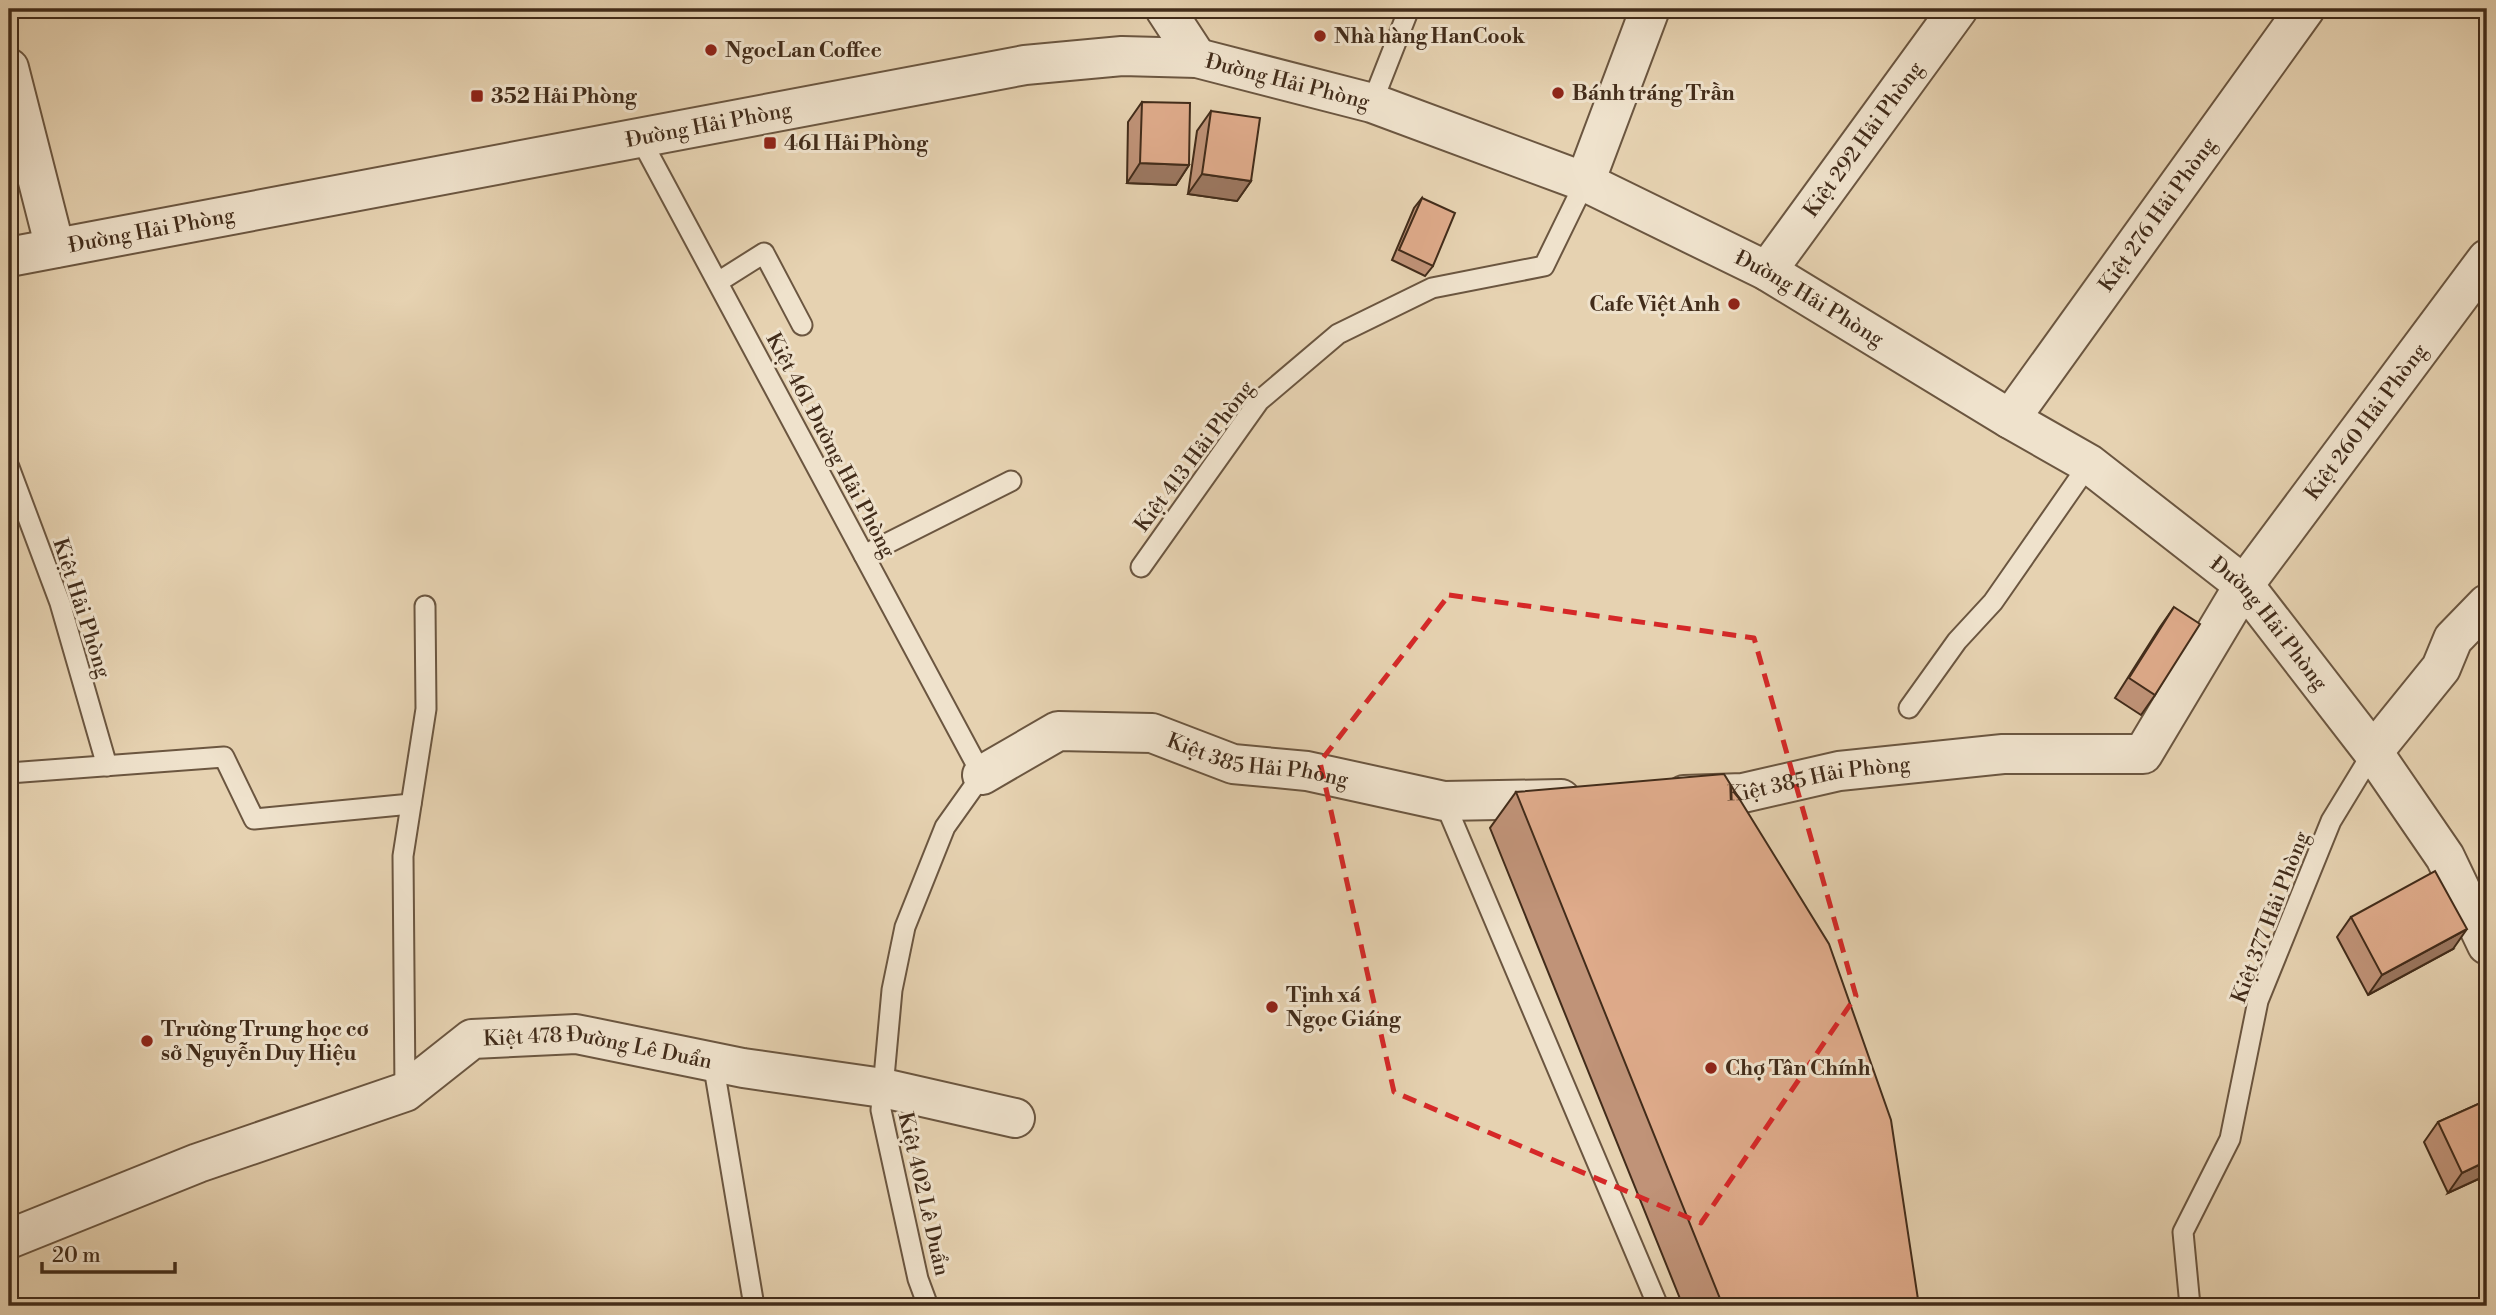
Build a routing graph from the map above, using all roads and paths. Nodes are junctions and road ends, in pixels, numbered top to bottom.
1 (1165, 9) edge
2 (1409, 9) edge
3 (1650, 9) edge
4 (1958, 9) edge
5 (2305, 9) edge
6 (1197, 58) junction
7 (9, 68) edge
8 (1372, 103) junction
9 (640, 138) junction
10 (1585, 182) junction
11 (55, 248) junction
12 (9, 257) edge
13 (2487, 259) edge
14 (1767, 271) junction
15 (718, 282) junction
16 (802, 325) dead end
17 (2010, 419) junction
18 (2089, 464) junction
19 (9, 467) edge
20 (1011, 481) dead end
21 (864, 555) junction
22 (1141, 567) dead end
23 (2244, 585) junction
24 (2487, 604) edge
25 (425, 606) dead end
26 (1909, 708) dead end
27 (2372, 752) junction
28 (107, 766) junction
29 (9, 773) edge
30 (982, 775) junction
31 (1652, 796) edge
32 (1599, 798) edge
33 (1444, 801) junction
34 (411, 804) junction
35 (2487, 946) edge
36 (713, 1062) junction
37 (883, 1088) junction
38 (405, 1093) junction
39 (1015, 1118) dead end
40 (9, 1238) edge
41 (754, 1306) edge
42 (928, 1306) edge
43 (1658, 1306) edge
44 (2190, 1306) edge

1 - 6 street
2 - 8 lane
3 - 10 street
4 - 14 street, Kiệt 292 Hải Phòng
5 - 17 street, Kiệt 276 Hải Phòng
6 - 8 street, Đường Hải Phòng
6 - 9 street, Đường Hải Phòng
7 - 11 street
8 - 10 street, Đường Hải Phòng
9 - 11 street, Đường Hải Phòng
9 - 15 lane, Kiệt 461 Đường Hải Phòng
10 - 14 street, Đường Hải Phòng
10 - 22 lane, Kiệt 413 Hải Phòng
11 - 12 street, Đường Hải Phòng
13 - 23 street, Kiệt 260 Hải Phòng
14 - 17 street, Đường Hải Phòng
15 - 16 lane
15 - 21 lane, Kiệt 461 Đường Hải Phòng
17 - 18 street, Đường Hải Phòng
18 - 23 street, Đường Hải Phòng
18 - 26 lane
19 - 28 lane, Kiệt Hải Phòng
20 - 21 lane
21 - 30 lane, Kiệt 461 Đường Hải Phòng
23 - 27 street, Đường Hải Phòng
23 - 31 street, Kiệt 385 Hải Phòng
24 - 27 street
25 - 34 lane
27 - 35 street, Đường Hải Phòng
27 - 44 lane, Kiệt 377 Hải Phòng
28 - 29 lane
28 - 34 lane
30 - 33 street, Kiệt 385 Hải Phòng
30 - 37 lane, Kiệt 402 Lê Duẩn
32 - 33 street, Kiệt 385 Hải Phòng
33 - 43 lane
34 - 38 lane
36 - 37 street, Kiệt 478 Đường Lê Duẩn
36 - 38 street, Kiệt 478 Đường Lê Duẩn
36 - 41 lane
37 - 39 street, Kiệt 478 Đường Lê Duẩn
37 - 42 lane, Kiệt 402 Lê Duẩn
38 - 40 street, Kiệt 478 Đường Lê Duẩn

